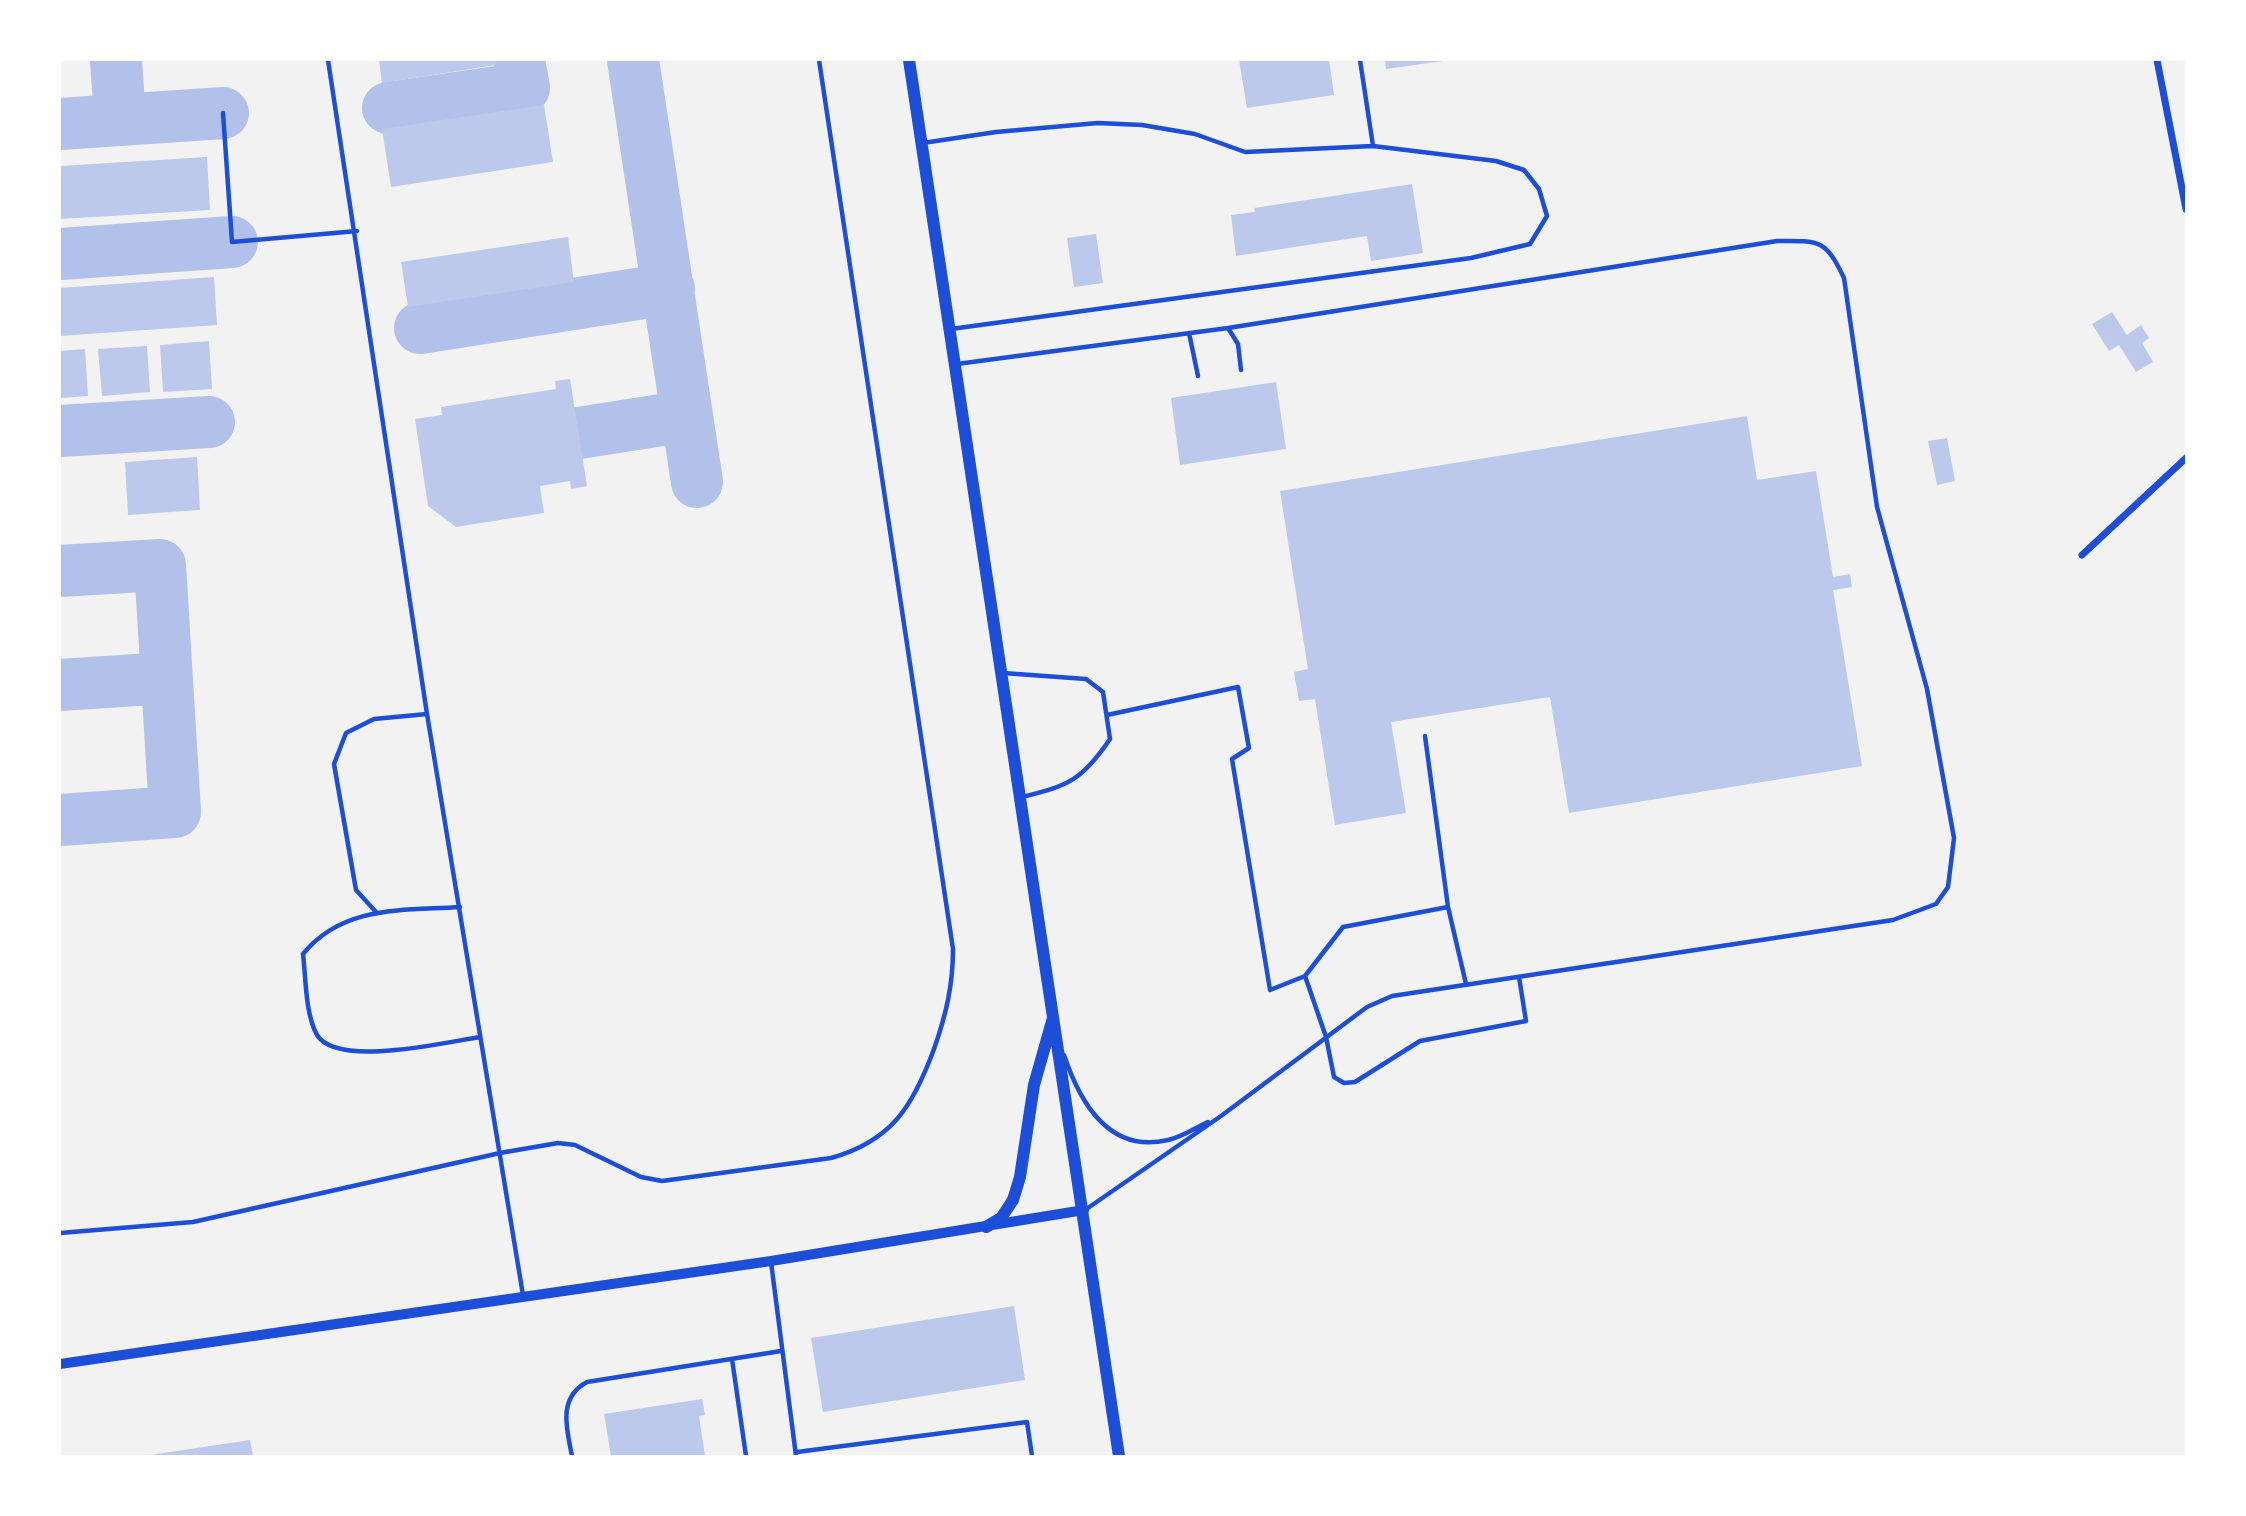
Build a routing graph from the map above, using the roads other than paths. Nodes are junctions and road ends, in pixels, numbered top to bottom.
1 (328, 60) edge
2 (819, 60) edge
3 (909, 60) edge
4 (1360, 60) edge
5 (2157, 60) edge
6 (223, 113) dead end
7 (922, 143) junction
8 (1373, 146) junction
9 (2186, 209) edge
10 (357, 231) junction
11 (1228, 328) junction
12 (950, 329) junction
13 (1189, 333) junction
14 (956, 365) junction
15 (1241, 370) dead end
16 (1198, 376) dead end
17 (2186, 458) edge
18 (2082, 555) dead end
19 (1003, 673) junction
20 (428, 714) junction
21 (1107, 715) junction
22 (1425, 736) dead end
23 (1021, 797) junction
24 (460, 907) junction
25 (1448, 907) junction
26 (376, 912) junction
27 (1305, 976) junction
28 (1519, 976) junction
29 (1466, 984) junction
30 (1054, 1014) junction
31 (480, 1037) junction
32 (1326, 1037) junction
33 (1058, 1039) junction
34 (1221, 1116) junction
35 (500, 1153) junction
36 (1084, 1210) junction
37 (986, 1227) junction
38 (60, 1233) edge
39 (771, 1261) junction
40 (523, 1295) junction
41 (781, 1352) junction
42 (732, 1359) junction
43 (60, 1364) edge
44 (796, 1454) edge
45 (572, 1457) edge
46 (746, 1457) edge
47 (1032, 1457) edge
48 (1119, 1457) edge

1 - 10 lane
2 - 35 lane
3 - 7 main road
4 - 8 lane
5 - 9 street
6 - 10 lane
7 - 8 lane
7 - 12 main road
8 - 12 lane
10 - 20 lane
11 - 13 lane
11 - 15 lane
11 - 28 lane
12 - 14 main road
13 - 14 lane
13 - 16 lane
14 - 19 main road
17 - 18 street
19 - 21 lane
19 - 23 main road
20 - 24 lane
20 - 26 lane
21 - 23 lane
21 - 27 lane
22 - 25 lane
23 - 30 main road
24 - 26 lane
24 - 31 lane
25 - 27 lane
25 - 29 lane
26 - 31 lane
27 - 32 lane
28 - 29 lane
28 - 32 lane
29 - 32 lane
30 - 33 main road
30 - 37 main road
31 - 35 lane
32 - 34 lane
33 - 34 lane
33 - 36 main road
34 - 36 lane
35 - 38 lane
35 - 40 lane
36 - 37 street
36 - 48 main road
37 - 39 street
39 - 40 street
39 - 41 lane
40 - 43 street
41 - 42 lane
41 - 44 lane
42 - 45 lane
42 - 46 lane
44 - 47 lane

